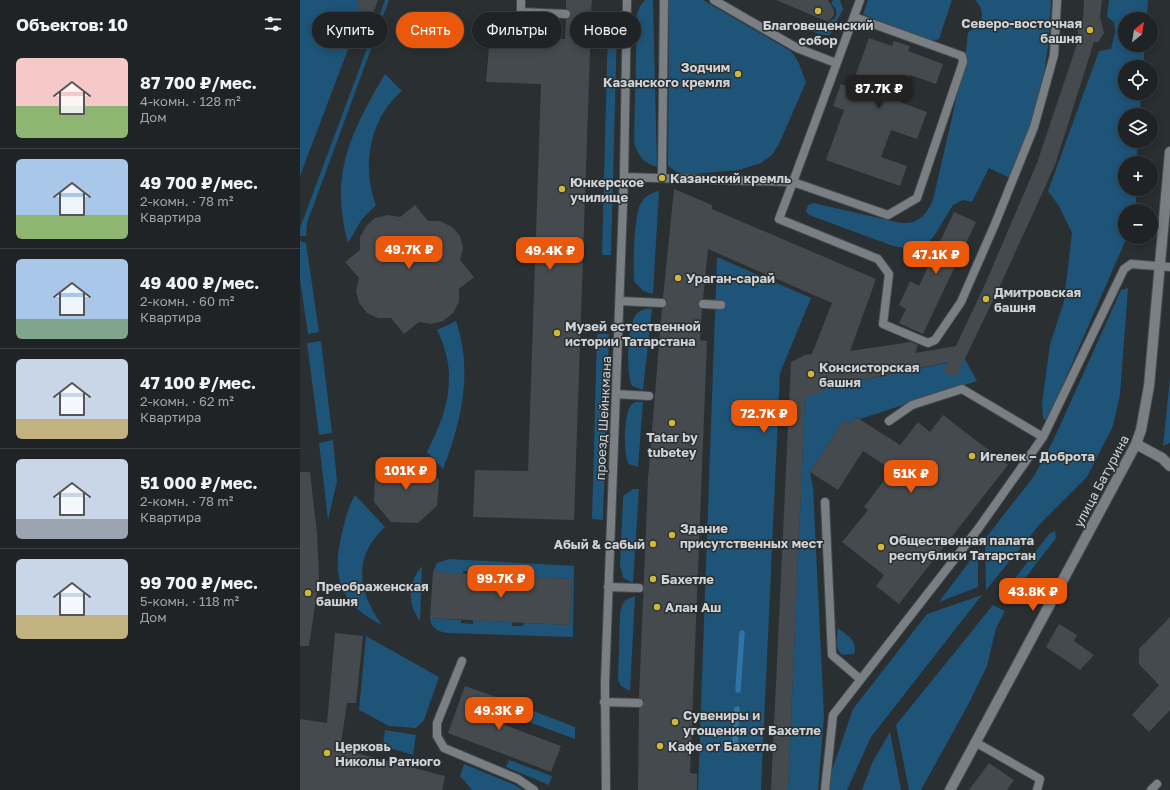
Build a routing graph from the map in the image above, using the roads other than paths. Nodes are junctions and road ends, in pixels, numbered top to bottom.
1 (521, 0) edge
2 (627, 0) edge
3 (664, 0) edge
4 (714, 0) edge
5 (860, 0) edge
6 (1057, 0) edge
7 (627, 12) edge
8 (566, 14) dead end
9 (854, 17) junction
10 (626, 48) edge
11 (836, 63) junction
12 (1170, 152) edge
13 (624, 177) junction
14 (662, 178) junction
15 (793, 182) junction
16 (1165, 266) edge
17 (620, 301) junction
18 (662, 303) dead end
19 (703, 304) dead end
20 (721, 304) dead end
21 (616, 394) junction
22 (649, 396) dead end
23 (890, 421) dead end
24 (1043, 437) junction
25 (1136, 444) junction
26 (1170, 466) edge
27 (825, 502) dead end
28 (608, 587) junction
29 (639, 588) dead end
30 (462, 661) dead end
31 (860, 679) junction
32 (604, 702) junction
33 (639, 703) dead end
34 (976, 742) junction
35 (534, 790) edge
36 (606, 790) edge
37 (825, 790) edge
38 (950, 790) edge
39 (1037, 790) edge

1 - 8 lane
2 - 7 lane, проезд Шейнкмана
3 - 14 lane
4 - 11 lane
5 - 9 lane
6 - 15 lane
9 - 11 lane
9 - 15 lane
10 - 13 lane, проезд Шейнкмана
11 - 15 lane
12 - 16 main road, улица Батурина
13 - 14 lane
13 - 17 lane, проезд Шейнкмана
14 - 15 lane
16 - 24 lane
16 - 25 main road, улица Батурина
17 - 18 lane
17 - 21 lane, проезд Шейнкмана
19 - 20 lane
21 - 22 lane
21 - 28 lane, проезд Шейнкмана
23 - 24 lane
24 - 31 lane
25 - 26 main road
25 - 34 main road, улица Батурина
27 - 31 lane
28 - 29 lane
28 - 32 lane, проезд Шейнкмана
30 - 35 lane
31 - 37 lane
32 - 33 lane
32 - 36 lane, проезд Шейнкмана
34 - 38 main road, улица Батурина
34 - 39 lane

